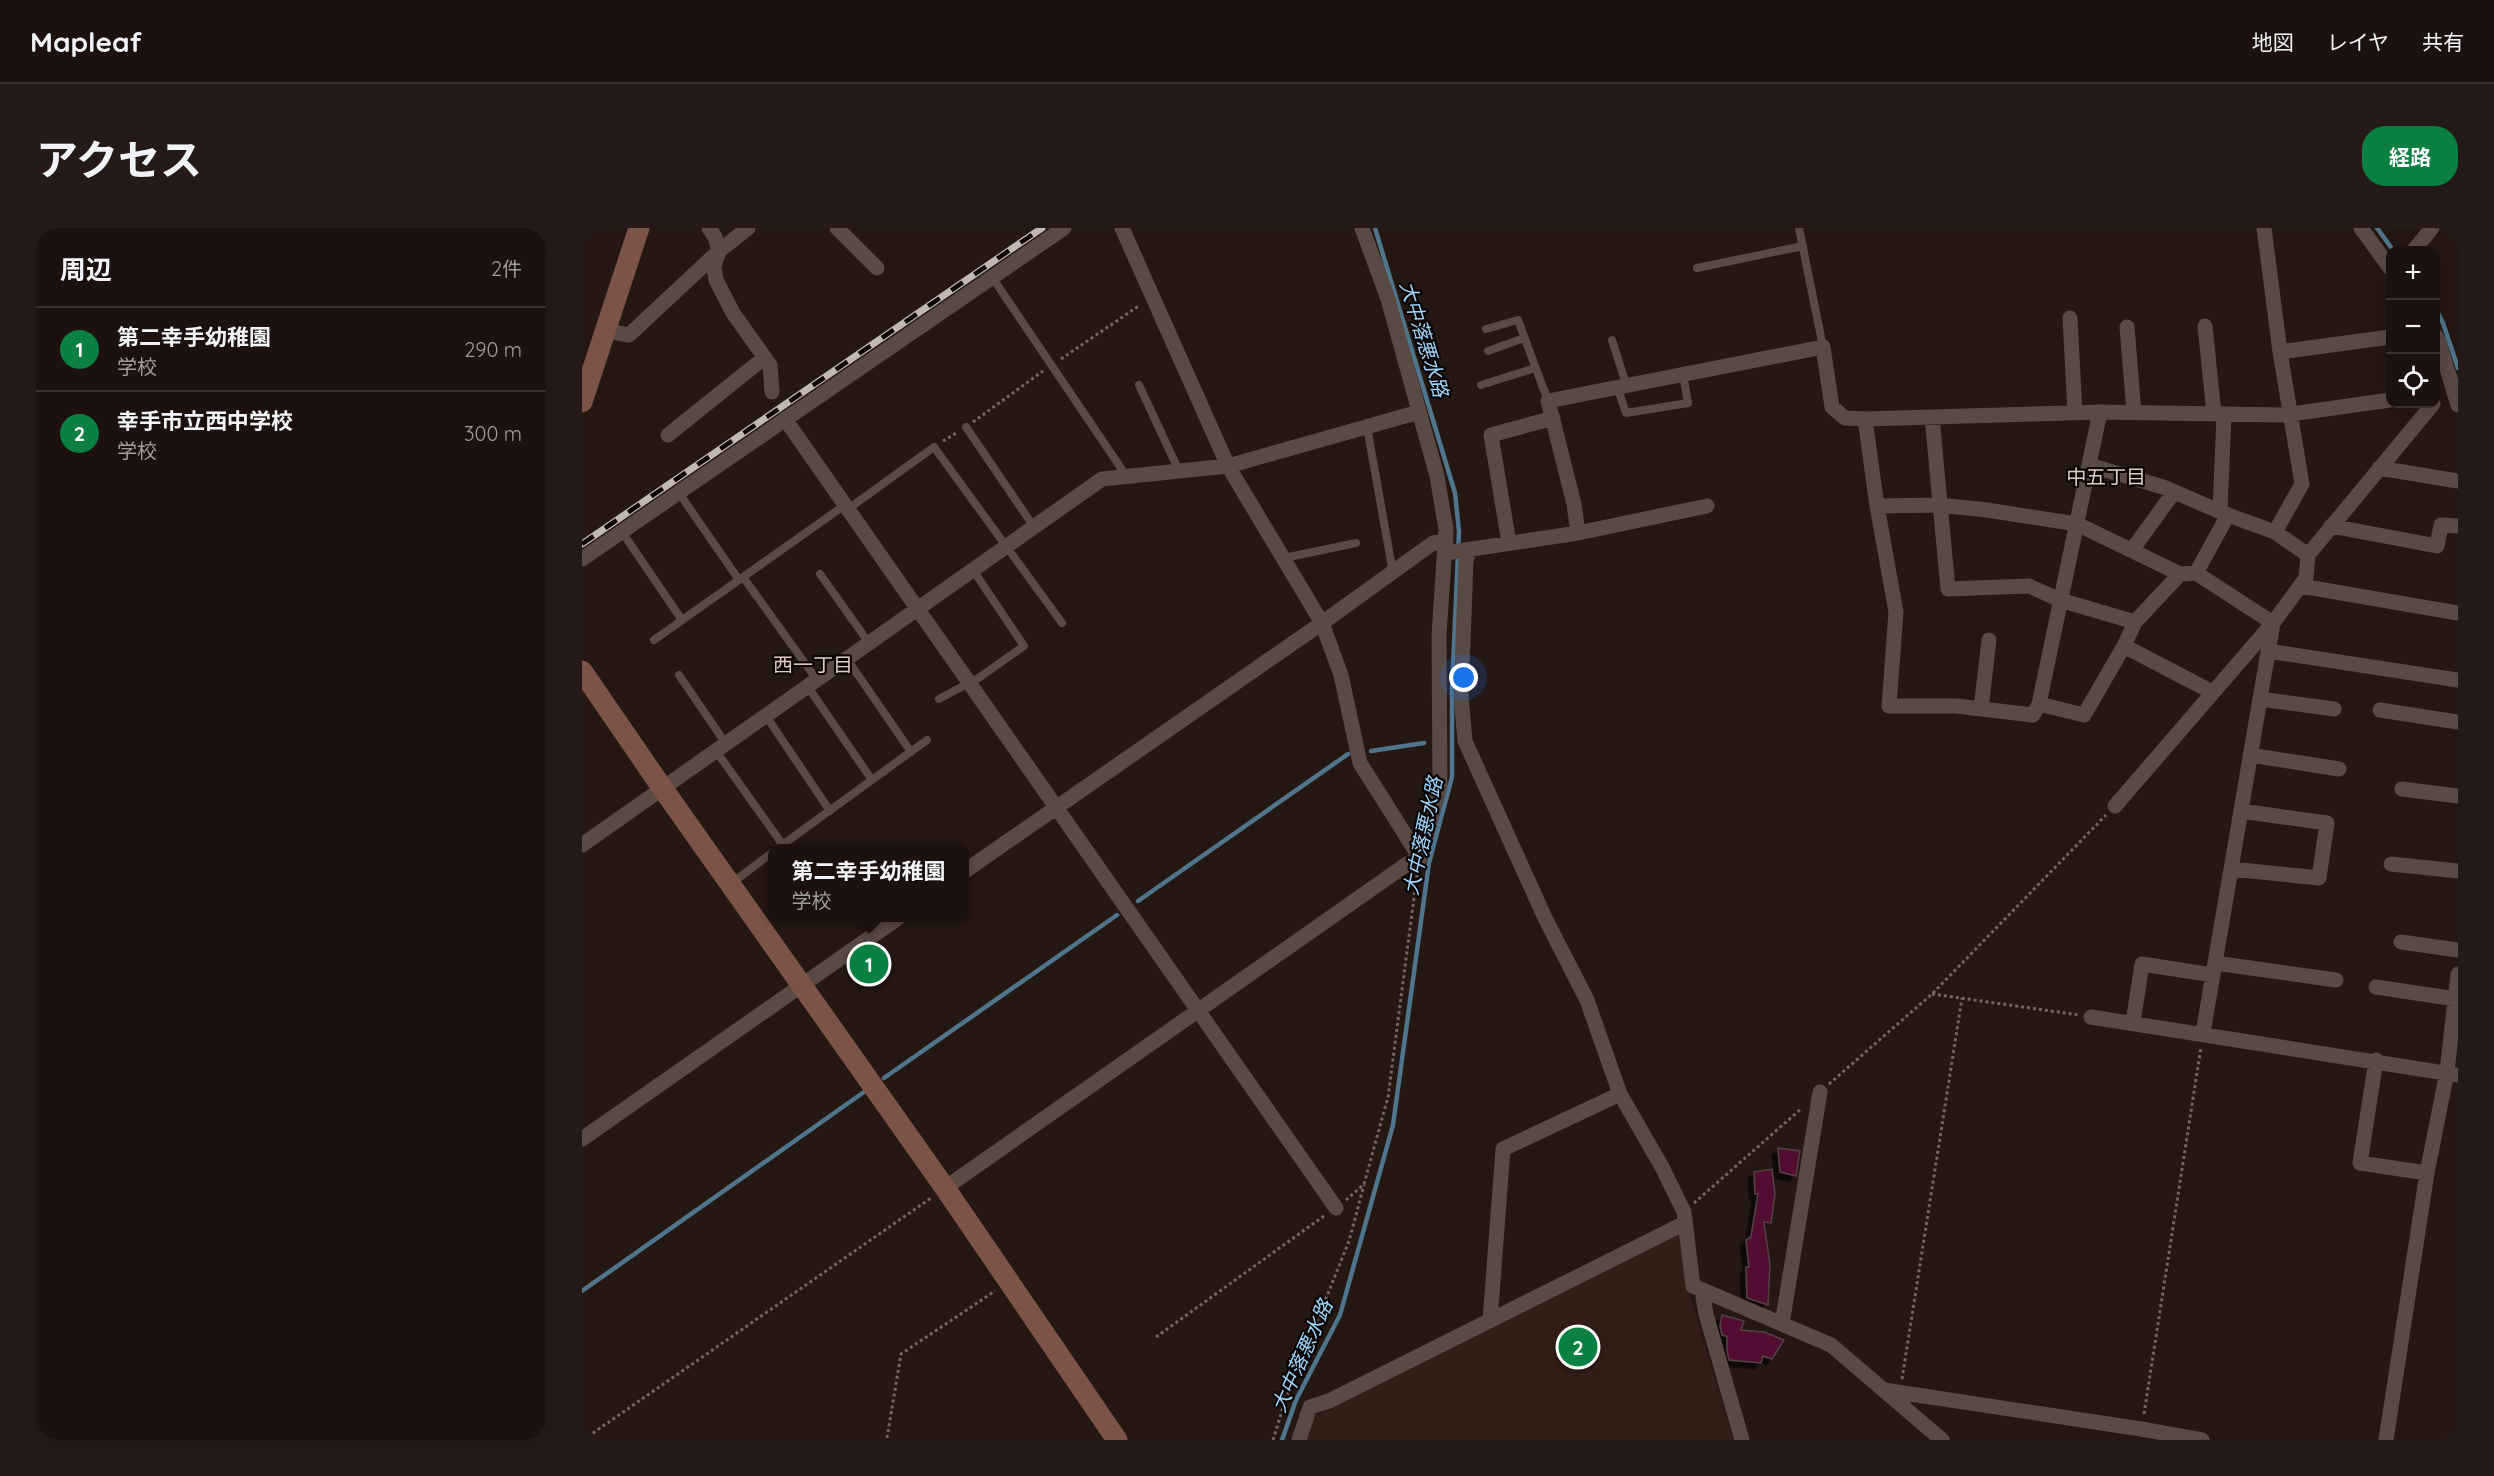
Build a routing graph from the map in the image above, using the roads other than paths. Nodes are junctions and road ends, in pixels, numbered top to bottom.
1 (639, 228) edge
2 (709, 228) edge
3 (748, 228) edge
4 (837, 228) edge
5 (1064, 228) edge
6 (1122, 228) edge
7 (1362, 228) edge
8 (1799, 228) edge
9 (2264, 228) edge
10 (2361, 228) edge
11 (2432, 228) edge
12 (1803, 246) junction
13 (2417, 246) edge
14 (719, 251) junction
15 (2386, 261) edge
16 (877, 268) dead end
17 (1697, 268) dead end
18 (992, 277) junction
19 (2070, 318) dead end
20 (2205, 326) dead end
21 (2127, 327) dead end
22 (1486, 329) dead end
23 (606, 331) junction
24 (1524, 338) junction
25 (2386, 339) edge
26 (1612, 340) dead end
27 (2440, 345) edge
28 (1823, 347) junction
29 (1488, 351) dead end
30 (2280, 352) junction
31 (764, 358) junction
32 (1535, 368) junction
33 (1683, 374) junction
34 (2455, 384) edge
35 (1139, 385) dead end
36 (1481, 385) dead end
37 (1622, 385) junction
38 (772, 392) dead end
39 (2440, 396) edge
40 (1548, 401) junction
41 (2386, 401) edge
42 (582, 402) edge
43 (2458, 405) edge
44 (2429, 408) edge
45 (1419, 412) junction
46 (2100, 412) junction
47 (2074, 413) junction
48 (2134, 413) junction
49 (2219, 414) junction
50 (2290, 415) junction
51 (1932, 417) junction
52 (1553, 418) junction
53 (785, 419) junction
54 (1865, 419) junction
55 (966, 427) dead end
56 (1367, 427) junction
57 (668, 435) dead end
58 (2089, 465) junction
59 (1228, 466) junction
60 (2379, 468) junction
61 (1179, 471) junction
62 (1127, 477) junction
63 (2458, 481) edge
64 (2174, 492) junction
65 (679, 493) junction
66 (1939, 505) junction
67 (1707, 506) dead end
68 (1877, 506) junction
69 (846, 507) junction
70 (2224, 513) junction
71 (2077, 524) junction
72 (2331, 526) junction
73 (2458, 526) edge
74 (1034, 527) junction
75 (622, 532) junction
76 (1578, 532) junction
77 (2275, 532) junction
78 (1356, 543) dead end
79 (1509, 543) junction
80 (1006, 547) junction
81 (1448, 549) junction
82 (1469, 550) junction
83 (2132, 550) junction
84 (2308, 555) junction
85 (1284, 558) junction
86 (582, 559) edge
87 (973, 570) junction
88 (1393, 573) junction
89 (2196, 573) junction
90 (820, 574) dead end
91 (2180, 574) junction
92 (741, 578) junction
93 (2301, 586) junction
94 (2061, 600) junction
95 (918, 609) junction
96 (2458, 613) edge
97 (682, 620) junction
98 (2135, 622) junction
99 (1062, 623) dead end
100 (1322, 623) junction
101 (2273, 623) junction
102 (654, 640) dead end
103 (1989, 640) dead end
104 (869, 643) junction
105 (2124, 646) junction
106 (2268, 651) junction
107 (847, 659) junction
108 (582, 671) edge
109 (679, 675) dead end
110 (2458, 680) edge
111 (969, 681) junction
112 (812, 683) junction
113 (2212, 692) junction
114 (939, 699) dead end
115 (2260, 699) junction
116 (2039, 704) junction
117 (1980, 709) junction
118 (2334, 709) dead end
119 (2380, 710) dead end
120 (766, 716) junction
121 (2458, 722) edge
122 (927, 740) dead end
123 (721, 747) junction
124 (911, 752) junction
125 (2250, 755) junction
126 (2339, 769) dead end
127 (872, 780) junction
128 (663, 789) junction
129 (2403, 789) dead end
130 (2458, 796) edge
131 (2115, 806) road end
132 (1057, 807) junction
133 (830, 811) junction
134 (2241, 811) junction
135 (779, 844) edge
136 (785, 844) edge
137 (582, 845) edge
138 (768, 856) edge
139 (1420, 858) junction
140 (2391, 864) dead end
141 (969, 868) edge
142 (2231, 869) junction
143 (2458, 871) edge
144 (730, 884) junction
145 (892, 922) edge
146 (2401, 942) dead end
147 (2458, 950) edge
148 (2214, 969) junction
149 (2458, 975) edge
150 (2336, 980) dead end
151 (802, 985) junction
152 (2376, 987) dead end
153 (2457, 1004) edge
154 (1198, 1010) junction
155 (2091, 1017) road end
156 (2133, 1023) junction
157 (2203, 1033) junction
158 (2376, 1060) junction
159 (2453, 1074) edge
160 (1820, 1092) dead end
161 (1620, 1094) junction
162 (582, 1139) edge
163 (2427, 1173) junction
164 (945, 1188) junction
165 (1336, 1208) road end
166 (1685, 1223) junction
167 (1702, 1291) junction
168 (1490, 1321) junction
169 (1782, 1324) junction
170 (1884, 1390) junction
171 (1115, 1439) edge
172 (1299, 1440) edge
173 (1742, 1440) edge
174 (1941, 1440) edge
175 (2202, 1440) edge
176 (2385, 1440) edge

1 - 23 street
2 - 14 street
3 - 14 street
4 - 16 street
5 - 18 street
6 - 59 street
7 - 45 street
8 - 12 lane
9 - 30 street
10 - 15 street
11 - 13 street
12 - 17 lane
12 - 28 lane
14 - 23 street
14 - 31 street
18 - 53 street
18 - 62 lane
19 - 47 street
20 - 49 street
21 - 48 street
22 - 24 lane
23 - 42 street
24 - 29 lane
24 - 32 lane
25 - 30 street
26 - 37 lane
27 - 34 street
28 - 33 street
28 - 54 street
30 - 50 street
31 - 38 street
31 - 57 street
32 - 36 lane
32 - 40 lane
33 - 37 street
33 - 37 lane
34 - 39 street
34 - 43 street
35 - 61 lane
37 - 40 street
40 - 52 street
41 - 50 street
44 - 60 street
45 - 56 street
45 - 81 street
46 - 47 street
46 - 48 street
46 - 58 street
47 - 51 street
48 - 49 street
49 - 50 street
49 - 70 street
50 - 77 street
51 - 54 street
51 - 66 street
52 - 76 street
52 - 79 street
53 - 65 street
53 - 69 street
54 - 68 street
55 - 74 lane
56 - 59 street
56 - 88 lane
58 - 64 street
58 - 71 street
59 - 61 street
59 - 85 street
60 - 63 street
60 - 72 street
61 - 62 street
62 - 74 street
64 - 70 street
64 - 83 street
65 - 75 street
65 - 92 lane
66 - 68 street
66 - 71 street
66 - 94 street
67 - 76 street
68 - 117 street
69 - 80 lane
69 - 92 lane
69 - 95 street
70 - 77 street
70 - 89 street
71 - 83 street
71 - 94 street
72 - 73 street
72 - 84 street
74 - 80 street
75 - 86 street
75 - 97 lane
76 - 79 street
77 - 84 street
78 - 85 lane
79 - 82 street
80 - 87 street
80 - 99 lane
81 - 82 street
81 - 88 street
81 - 139 street
82 - 161 street
83 - 91 street
84 - 93 street
85 - 100 street
87 - 95 street
87 - 111 lane
88 - 100 street
89 - 91 street
89 - 101 street
90 - 104 lane
91 - 98 street
92 - 97 lane
92 - 112 lane
93 - 96 street
93 - 101 street
94 - 98 street
94 - 116 street
95 - 104 street
95 - 111 street
97 - 102 lane
98 - 105 street
100 - 132 street
100 - 139 street
101 - 106 street
101 - 113 street
103 - 117 street
104 - 107 street
105 - 113 street
105 - 116 street
106 - 110 street
106 - 115 street
107 - 112 street
107 - 124 lane
108 - 128 street
109 - 123 lane
111 - 114 lane
111 - 132 street
112 - 120 street
112 - 127 lane
113 - 131 street
115 - 118 street
115 - 125 street
116 - 117 street
119 - 121 street
120 - 123 street
120 - 133 lane
122 - 124 lane
123 - 128 street
123 - 135 lane
124 - 127 lane
125 - 126 street
125 - 134 street
127 - 133 lane
128 - 137 street
128 - 144 street
129 - 130 street
132 - 141 street
132 - 154 street
133 - 136 lane
134 - 142 street
134 - 142 street
138 - 144 lane
139 - 154 street
140 - 143 street
142 - 148 street
144 - 151 street
145 - 151 street
146 - 147 street
148 - 150 street
148 - 156 street
148 - 157 street
149 - 153 street
151 - 162 street
151 - 164 street
152 - 153 street
153 - 159 street
154 - 164 street
154 - 165 street
155 - 156 street
156 - 157 street
157 - 158 street
158 - 159 street
158 - 163 street
159 - 163 street
160 - 169 street
161 - 166 street
161 - 168 street
163 - 176 street
164 - 171 street
166 - 167 street
166 - 168 street
167 - 169 street
167 - 173 street
168 - 172 street
169 - 170 street
170 - 174 street
170 - 175 street

